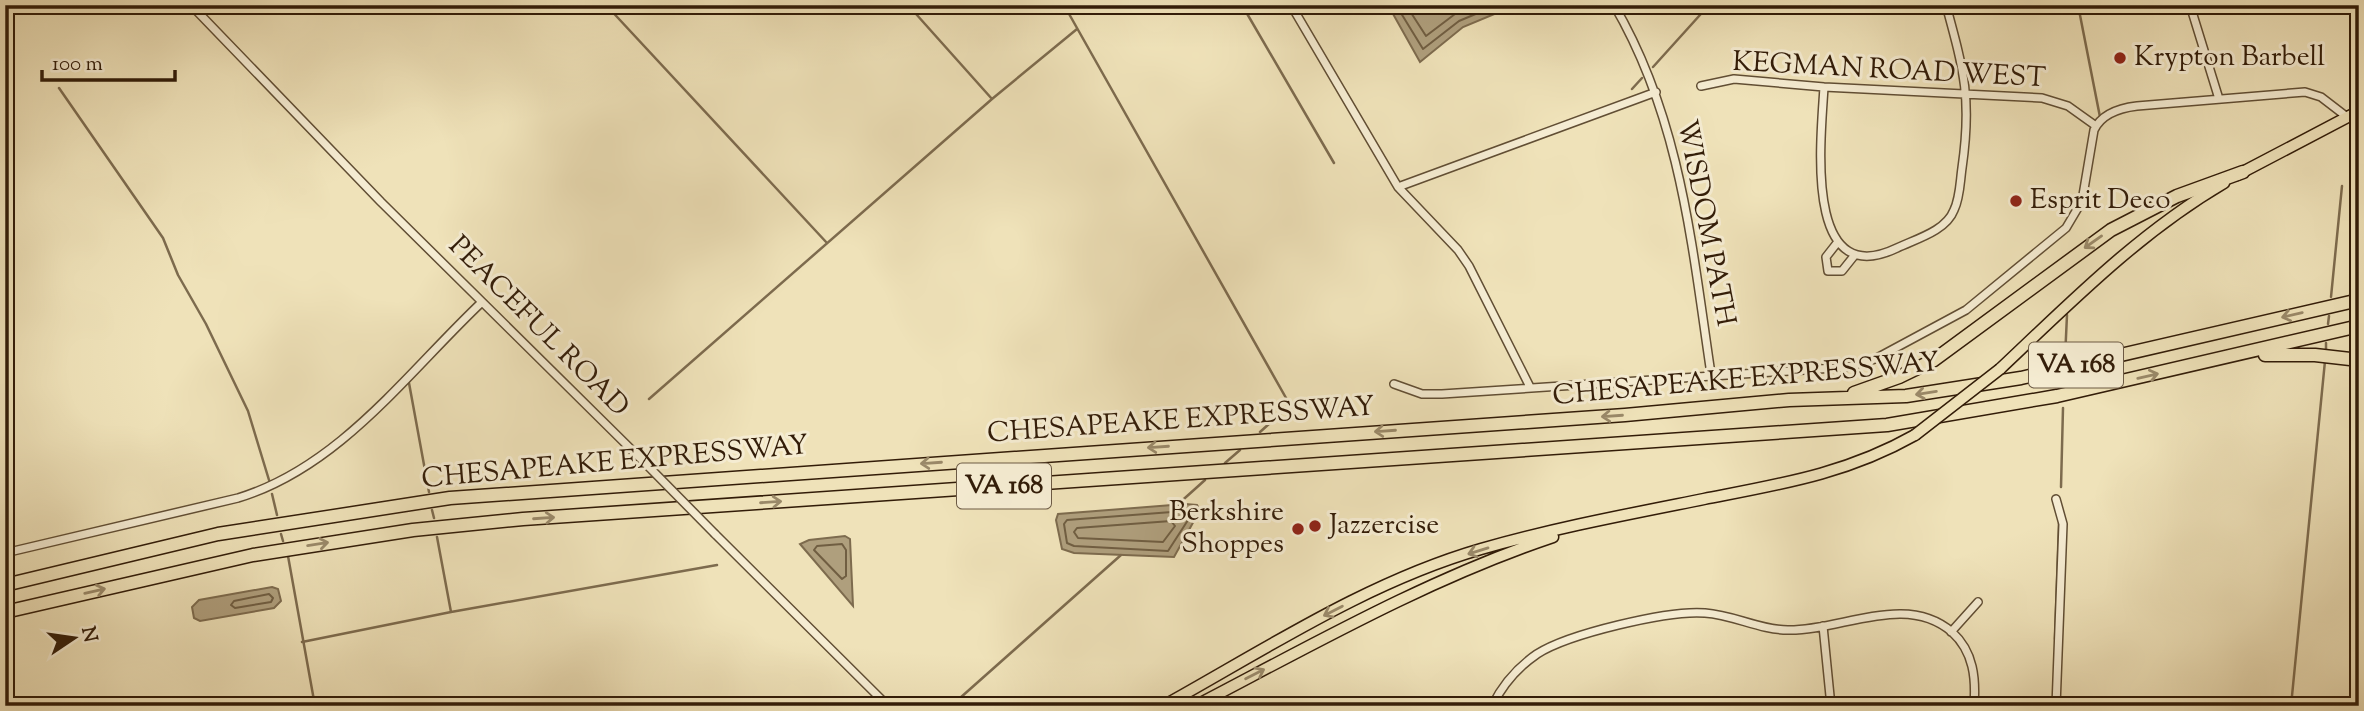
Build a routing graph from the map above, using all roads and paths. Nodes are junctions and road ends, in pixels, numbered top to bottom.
1 (191, 5) edge
2 (1291, 5) edge
3 (1614, 5) edge
4 (1946, 5) edge
5 (2190, 5) edge
6 (1701, 86) dead end
7 (1824, 87) junction
8 (1656, 93) junction
9 (1968, 93) junction
10 (2219, 99) junction
11 (2359, 111) edge
12 (2347, 117) junction
13 (2096, 126) junction
14 (2243, 172) junction
15 (1398, 187) junction
16 (1836, 243) junction
17 (1854, 256) junction
18 (2359, 300) edge
19 (482, 302) junction
20 (2359, 326) edge
21 (2219, 359) junction
22 (2359, 360) edge
23 (1711, 374) junction
24 (1394, 384) dead end
25 (1530, 387) junction
26 (1789, 400) junction
27 (2056, 499) dead end
28 (1592, 524) junction
29 (5, 553) edge
30 (5, 585) edge
31 (1978, 603) dead end
32 (5, 612) edge
33 (1823, 626) junction
34 (1951, 632) junction
35 (888, 706) edge
36 (1163, 706) edge
37 (1195, 706) edge
38 (1492, 706) edge
39 (1831, 706) edge
40 (1974, 706) edge
41 (2056, 706) edge

1 - 19 street, PEACEFUL ROAD
2 - 15 street
3 - 8 street, WISDOM PATH
4 - 9 street
5 - 10 street
6 - 7 street, KEGMAN ROAD WEST
7 - 9 street, KEGMAN ROAD WEST
7 - 16 street
8 - 15 street
8 - 23 street, WISDOM PATH
9 - 13 street, KEGMAN ROAD WEST
9 - 17 street
10 - 12 street
10 - 13 street
11 - 12 main road
12 - 14 main road
13 - 23 street
14 -> 26 highway
14 - 28 main road, bridge
15 - 25 street
16 - 17 street
16 - 17 street
18 -> 26 highway, CHESAPEAKE EXPRESSWAY / VA 168
19 - 29 street
19 - 35 street, PEACEFUL ROAD, bridge
20 - 21 highway, CHESAPEAKE EXPRESSWAY / VA 168
21 - 22 highway
32 -> 21 highway, CHESAPEAKE EXPRESSWAY / VA 168
23 - 25 street
24 - 25 street
26 -> 30 highway, CHESAPEAKE EXPRESSWAY / VA 168
27 - 41 street
28 -> 36 main road
37 -> 28 main road
31 - 34 street
33 - 34 street
33 - 38 street
33 - 39 street
34 - 40 street

